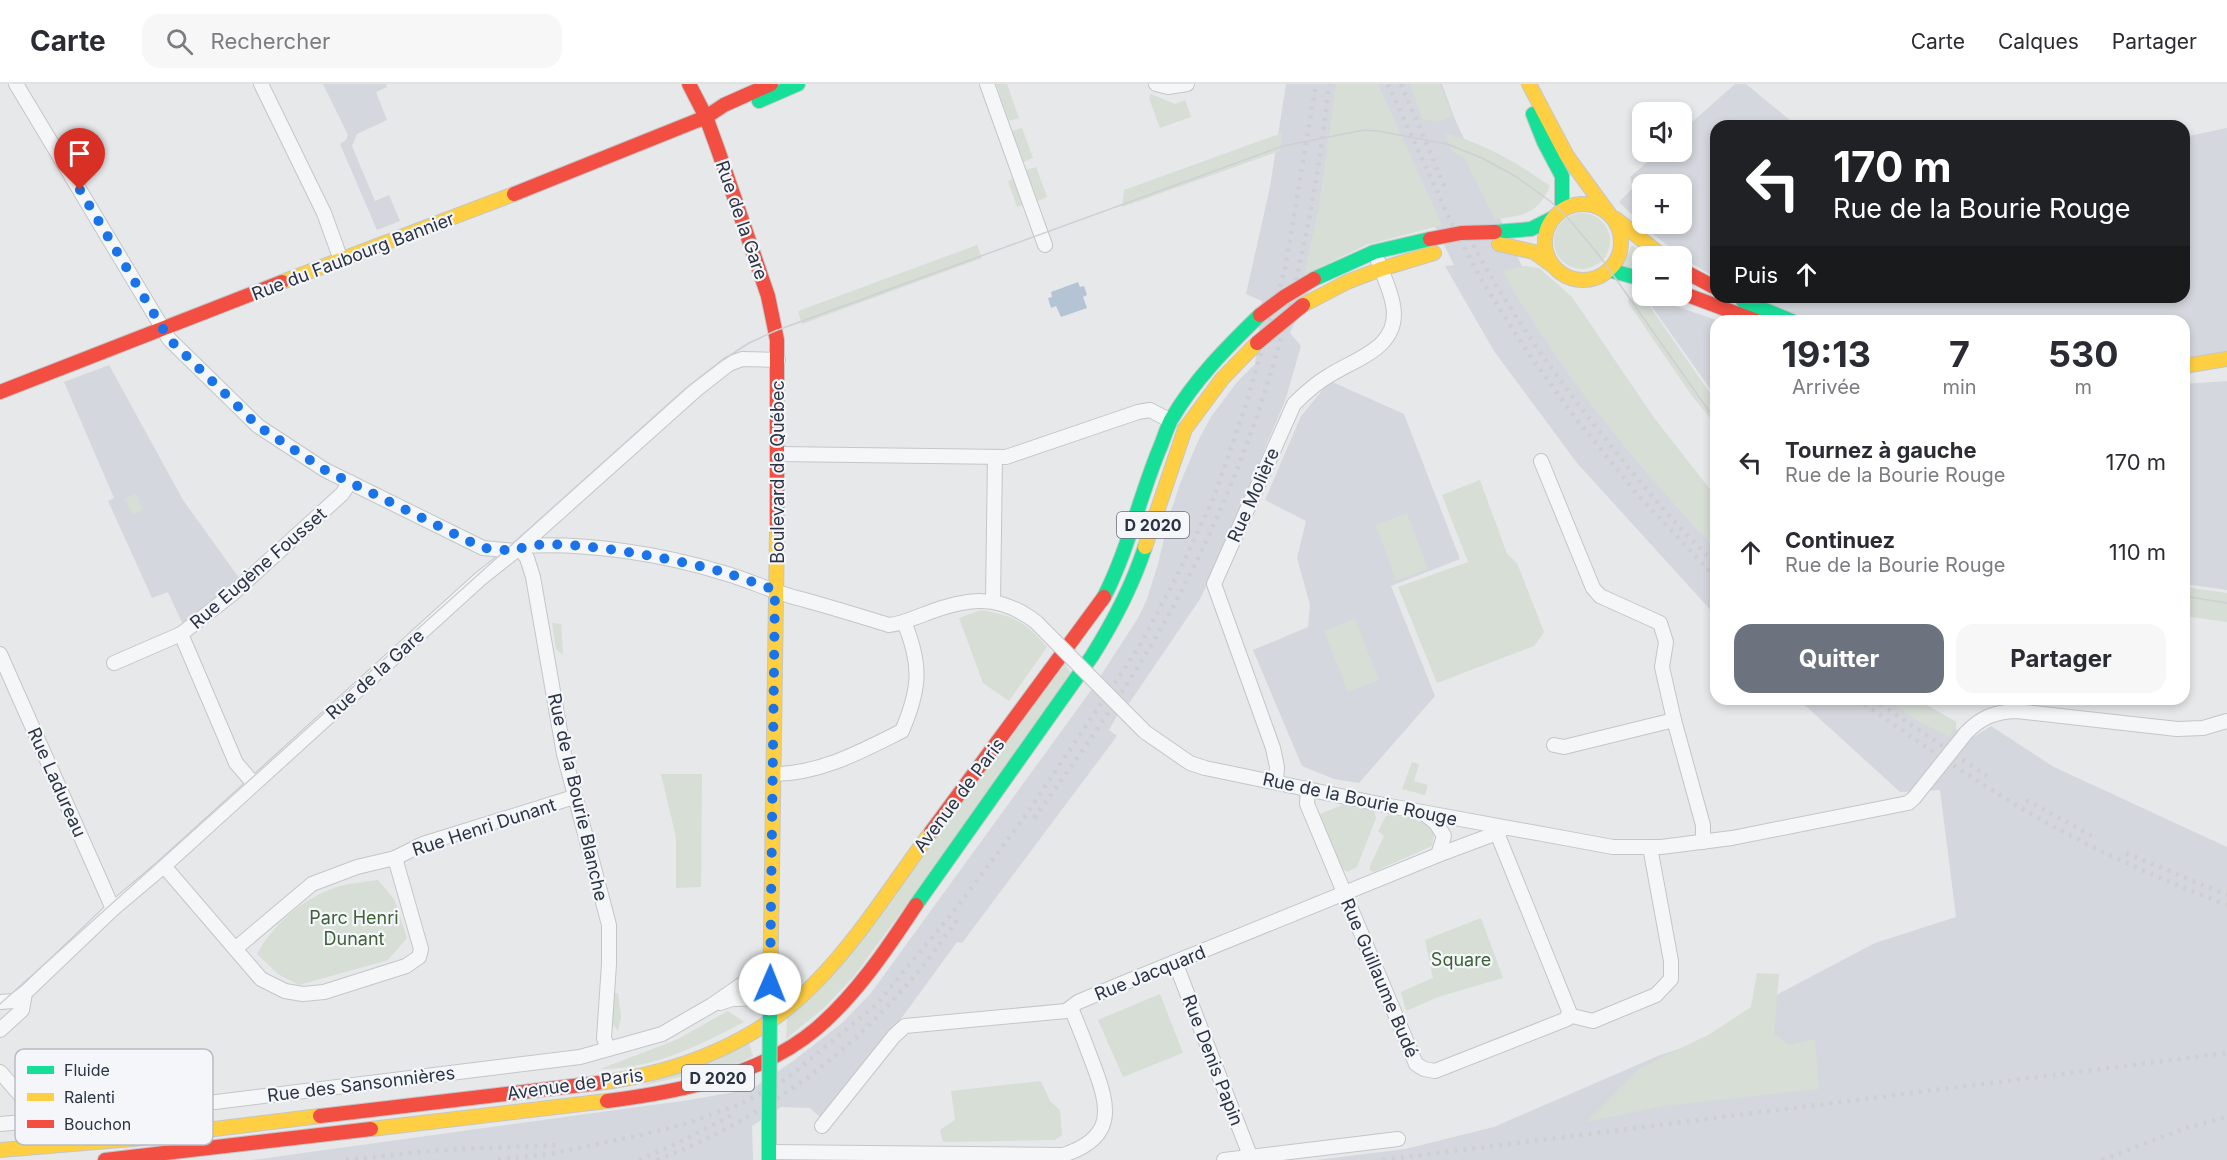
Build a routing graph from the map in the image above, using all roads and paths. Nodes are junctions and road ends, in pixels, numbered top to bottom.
1 (16, 84) edge
2 (261, 84) edge
3 (689, 84) edge
4 (771, 84) edge
5 (798, 84) edge
6 (987, 84) edge
7 (1156, 84) edge
8 (1187, 84) edge
9 (1526, 84) edge
10 (706, 117) junction
11 (1558, 213) junction
12 (1610, 214) junction
13 (1497, 238) junction
14 (1045, 245) dead end
15 (1650, 246) edge
16 (1462, 247) dead end
17 (1374, 252) junction
18 (1440, 252) dead end
19 (341, 260) junction
20 (1553, 266) junction
21 (1381, 269) junction
22 (1610, 270) junction
23 (1692, 275) edge
24 (1632, 276) edge
25 (1710, 285) edge
26 (1692, 297) edge
27 (1748, 303) edge
28 (1741, 315) edge
29 (1778, 315) edge
30 (774, 324) joint
31 (163, 328) junction
32 (2227, 359) edge
33 (778, 360) junction
34 (2190, 366) edge
35 (2203, 367) junction
36 (2227, 368) edge
37 (2190, 372) edge
38 (0, 392) edge
39 (1172, 421) junction
40 (1185, 429) junction
41 (777, 454) junction
42 (995, 457) junction
43 (1541, 461) dead end
44 (350, 482) junction
45 (519, 548) junction
46 (775, 590) junction
47 (993, 600) junction
48 (903, 622) junction
49 (180, 634) junction
50 (0, 654) edge
51 (114, 663) dead end
52 (2035, 706) edge
53 (1674, 720) junction
54 (2227, 721) edge
55 (1554, 745) dead end
56 (774, 774) junction
57 (1276, 781) junction
58 (254, 784) junction
59 (1308, 789) junction
60 (574, 797) junction
61 (1422, 812) junction
62 (1501, 830) junction
63 (1703, 842) junction
64 (1650, 847) junction
65 (1438, 855) junction
66 (395, 858) junction
67 (164, 866) junction
68 (1344, 894) junction
69 (113, 909) junction
70 (235, 949) junction
71 (1175, 962) junction
72 (771, 975) junction
73 (25, 993) junction
74 (770, 1001) junction
75 (0, 1002) edge
76 (712, 1005) junction
77 (1071, 1008) junction
78 (1568, 1015) junction
79 (0, 1030) edge
80 (608, 1049) junction
81 (0, 1072) edge
82 (15, 1089) edge
83 (213, 1102) edge
84 (15, 1123) edge
85 (0, 1124) edge
86 (822, 1126) dead end
87 (213, 1129) edge
88 (1398, 1139) dead end
89 (60, 1145) edge
90 (0, 1150) edge
91 (769, 1156) edge
92 (1251, 1158) junction
93 (105, 1160) edge
94 (1224, 1160) edge

1 - 31 street, Rue de la Bourie Rouge
2 - 19 street
3 - 10 main road, Rue de la Gare
4 - 10 main road, Rue du Faubourg Bannier
5 - 10 main road, Rue du Faubourg Bannier
6 - 14 street
7 - 8 street
9 - 11 main road
9 - 12 main road
10 - 19 main road, Rue du Faubourg Bannier
10 - 30 main road, Rue de la Gare
11 - 12 main road
11 - 13 main road, Avenue de Paris
11 - 20 main road
12 - 15 main road
12 - 22 main road
13 - 16 main road, Avenue de Paris
13 - 17 main road, Avenue de Paris, bridge
13 - 20 main road, Avenue de Paris
17 - 21 street, Rue Molière
17 - 39 main road, Avenue de Paris / D 2020, bridge
18 - 21 main road, Avenue de Paris
19 - 31 main road, Rue du Faubourg Bannier
20 - 22 main road
21 - 40 main road, Avenue de Paris / D 2020, bridge
21 - 57 street, Rue Molière
22 - 24 main road
23 - 25 main road
26 - 28 main road
27 - 29 main road
30 - 33 main road, Boulevard de Québec
31 - 38 main road, Rue du Faubourg Bannier
31 - 44 street, Rue de la Bourie Rouge
32 - 35 main road
33 - 41 main road, Boulevard de Québec
33 - 45 street, Rue de la Gare
34 - 35 main road
35 - 36 main road
35 - 37 main road
39 - 40 main road
39 - 42 street
39 - 87 main road, Avenue de Paris / D 2020
40 - 93 main road, Avenue de Paris / D 2020
41 - 42 street
41 - 46 main road, Boulevard de Québec
42 - 47 street
43 - 53 street
44 - 45 street, Rue de la Bourie Rouge
44 - 49 street, Rue Eugène Fousset
45 - 46 street, Rue de la Bourie Rouge
45 - 58 street, Rue de la Gare
45 - 60 street, Rue de la Bourie Blanche
46 - 48 street, Rue de la Bourie Rouge
46 - 56 main road, Boulevard de Québec
47 - 48 street, Rue de la Bourie Rouge
47 - 57 street, Rue de la Bourie Rouge, bridge
48 - 56 street
49 - 51 street
49 - 58 street, Rue Eugène Fousset
50 - 69 street, Rue Ladureau
52 - 54 street, Rue de la Bourie Rouge
52 - 63 street, Rue de la Bourie Rouge, bridge
53 - 55 street
53 - 63 street
56 - 72 main road, Boulevard de Québec
57 - 59 street, Rue de la Bourie Rouge
58 - 67 street, Rue de la Gare
59 - 61 street, Rue de la Bourie Rouge
59 - 68 street, Rue Guillaume Budé
60 - 66 street, Rue Henri Dunant
60 - 80 street, Rue de la Bourie Blanche
61 - 62 street, Rue de la Bourie Rouge
61 - 65 street
62 - 64 street, Rue de la Bourie Rouge
62 - 65 street, Rue Jacquard
62 - 78 street
63 - 64 street, Rue de la Bourie Rouge
64 - 78 street
65 - 68 street, Rue Jacquard
66 - 70 street, Rue Henri Dunant
66 - 70 street, Rue Henri Dunant
67 - 69 street, Rue de la Gare
67 - 70 street, Rue Henri Dunant
68 - 71 street, Rue Jacquard
68 - 78 street, Rue Guillaume Budé
69 - 73 street, Rue de la Gare
71 - 77 street, Rue Jacquard
71 - 92 street, Rue Denis Papin
72 - 74 main road, Boulevard de Québec
72 - 76 street, Rue des Sansonnières
73 - 75 street
73 - 79 street, Rue de la Gare
74 - 76 street, Rue des Sansonnières
74 - 91 main road, Boulevard de Québec, bridge
76 - 80 street, Rue des Sansonnières
77 - 86 street, Rue Jacquard
77 - 91 street
80 - 83 street, Rue des Sansonnières
81 - 82 street
84 - 85 street, Rue des Sansonnières
88 - 92 street
89 - 90 main road, Avenue de Paris / D 2020
92 - 94 street

